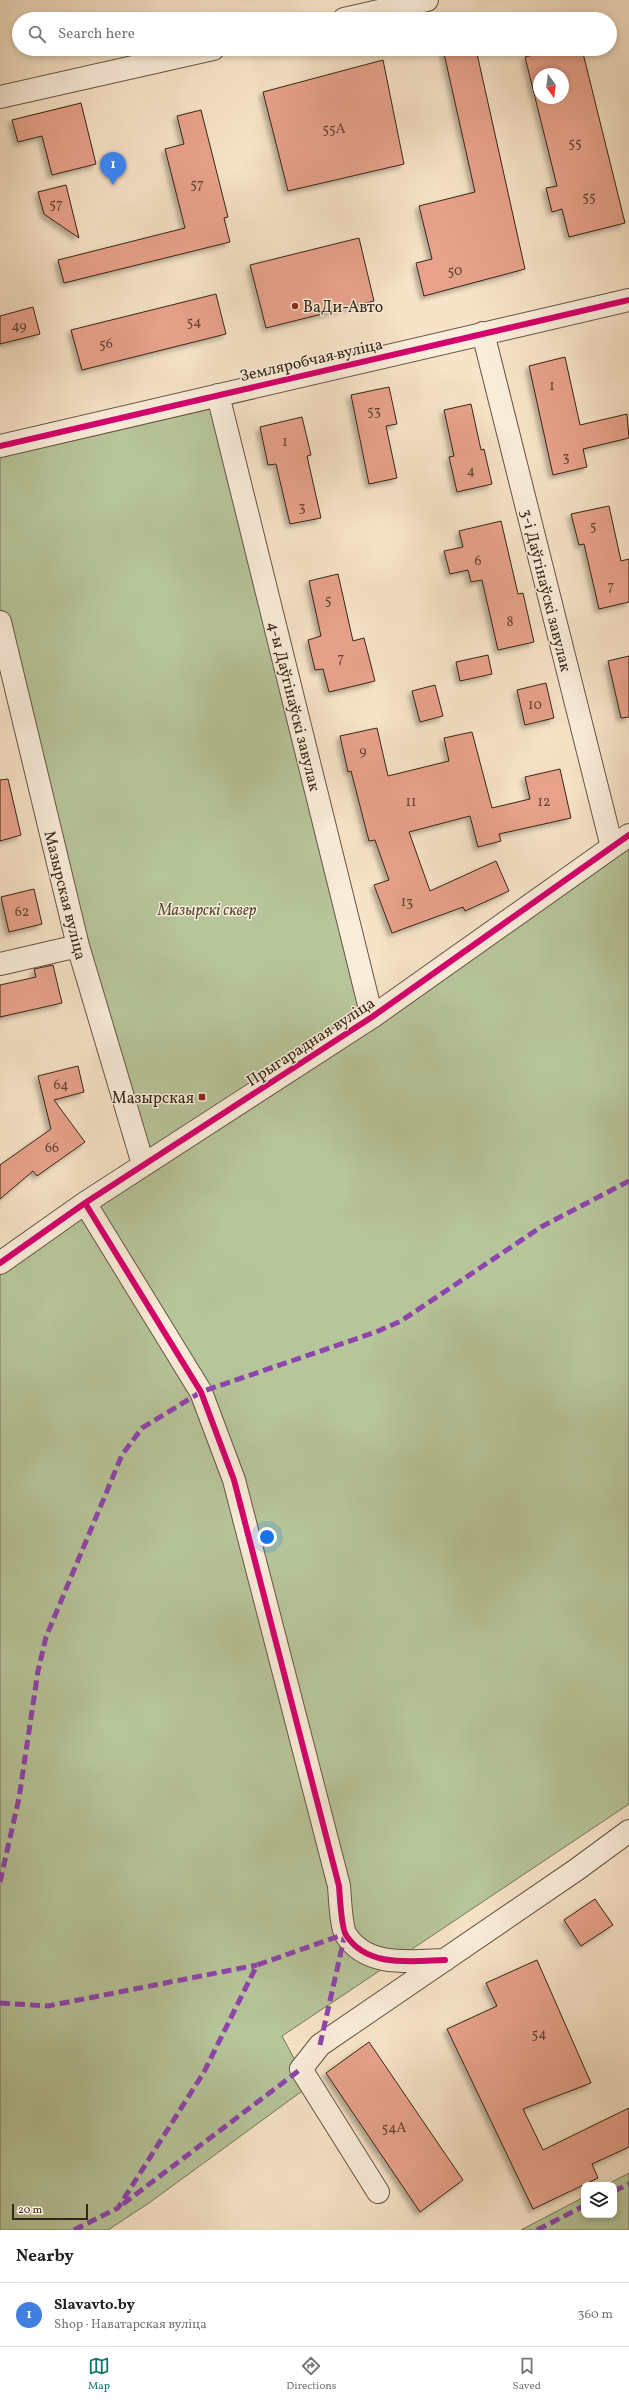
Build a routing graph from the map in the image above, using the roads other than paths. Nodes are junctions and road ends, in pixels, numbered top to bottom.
1 (428, 0) edge
2 (375, 12) edge
3 (181, 56) edge
4 (0, 97) edge
5 (629, 300) edge
6 (483, 332) junction
7 (218, 395) junction
8 (0, 446) edge
9 (0, 622) edge
10 (620, 841) edge
11 (78, 946) junction
12 (0, 964) edge
13 (372, 1017) junction
14 (143, 1164) junction
15 (85, 1202) junction
16 (0, 1263) edge
17 (629, 1831) edge
18 (445, 1960) junction
19 (378, 2192) dead end

1 - 2 street
3 - 4 street
5 - 6 street, Земляробчая вуліца
6 - 7 street, Земляробчая вуліца
6 - 10 street, 3-і Даўгінаўскі завулак
7 - 8 street, Земляробчая вуліца
7 - 13 street, 4-ы Даўгінаўскі завулак
9 - 11 street, Мазырская вуліца
10 - 13 street, Прыгарадная вуліца
11 - 12 street
11 - 14 street, Мазырская вуліца
13 - 14 street, Прыгарадная вуліца
14 - 15 street, Прыгарадная вуліца
15 - 16 street, Прыгарадная вуліца
15 - 18 street
17 - 18 street
18 - 19 street

